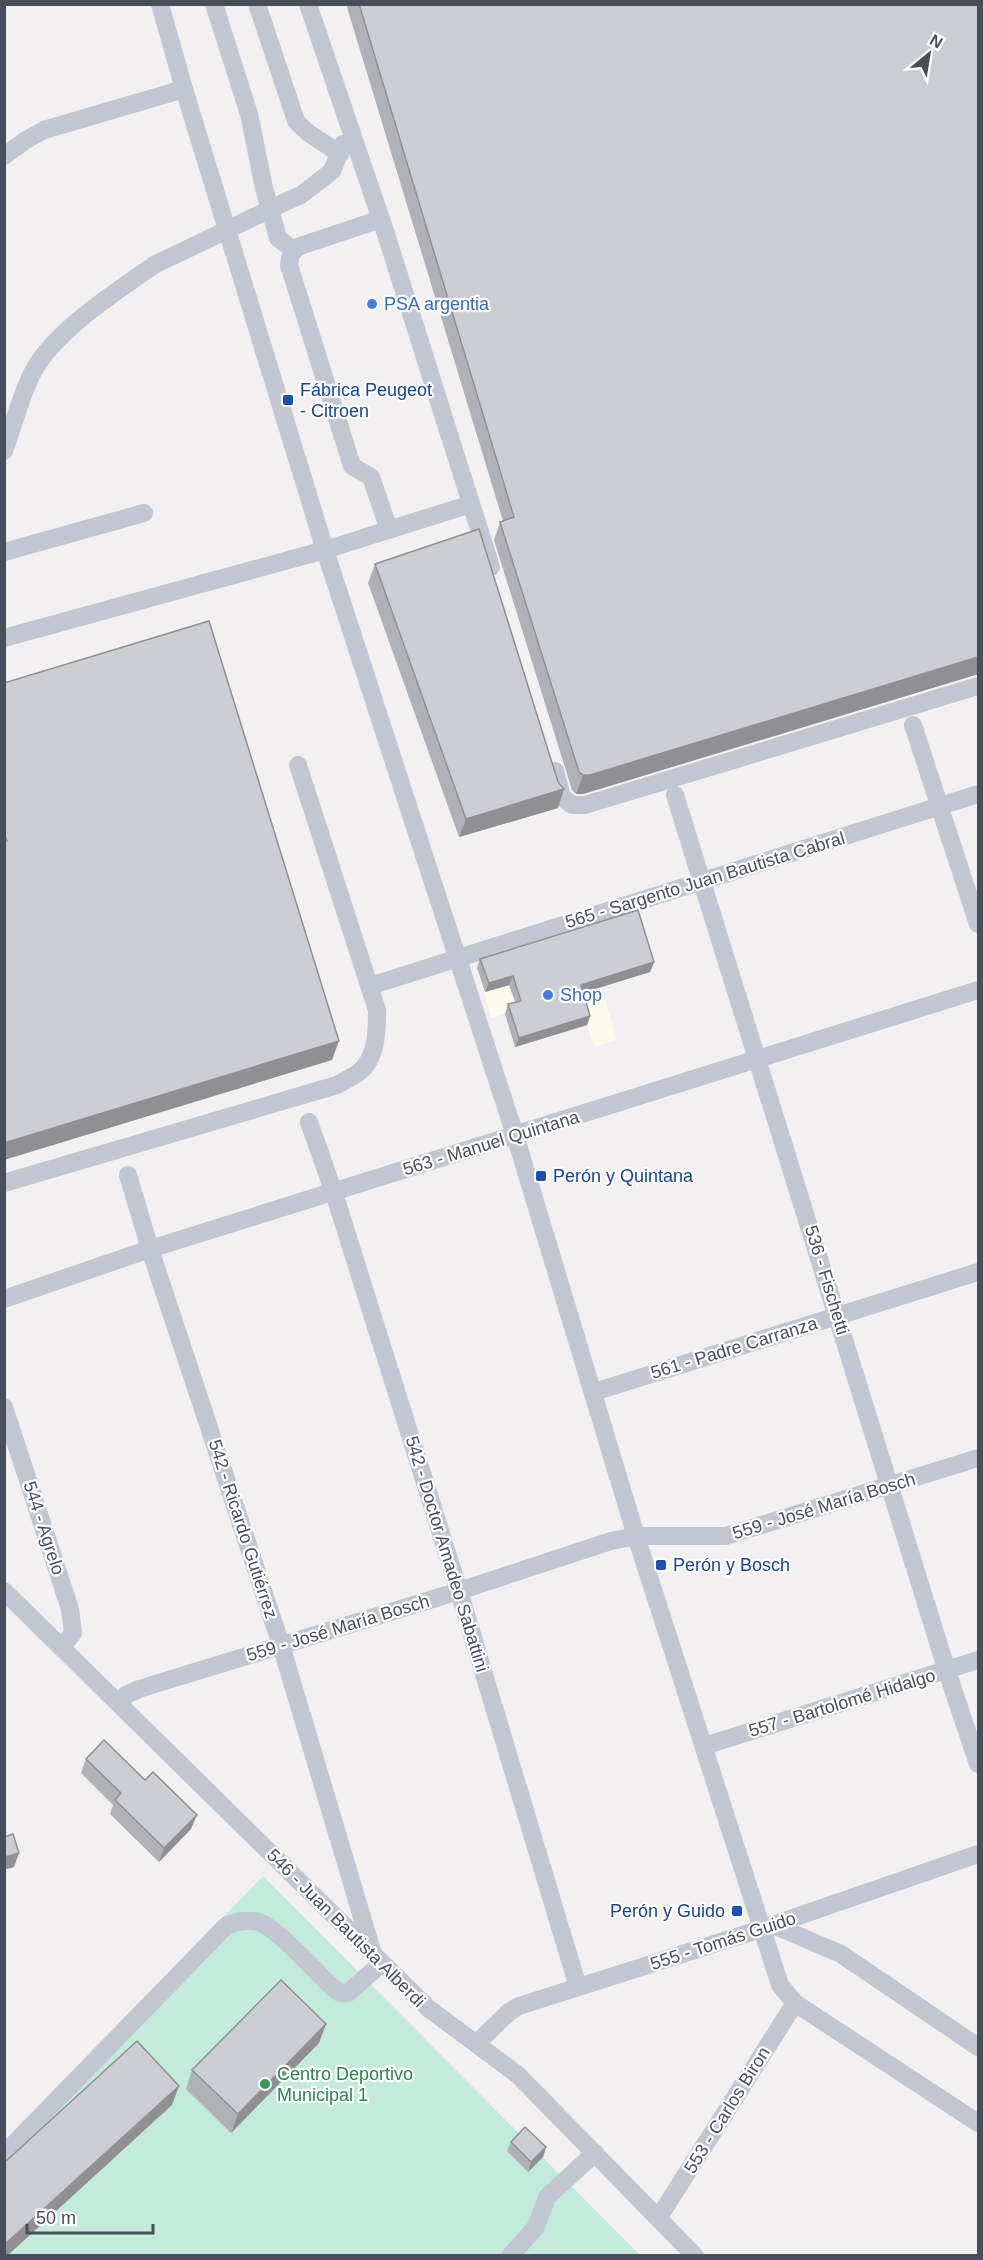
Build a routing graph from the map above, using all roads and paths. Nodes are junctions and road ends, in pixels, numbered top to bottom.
1 (160, 4) edge
2 (214, 4) edge
3 (257, 4) edge
4 (308, 4) edge
5 (184, 89) junction
6 (348, 125) junction
7 (339, 154) junction
8 (4, 156) edge
9 (381, 219) junction
10 (293, 250) junction
11 (4, 451) edge
12 (471, 504) junction
13 (144, 513) dead end
14 (389, 530) junction
15 (325, 550) junction
16 (4, 552) edge
17 (496, 583) edge
18 (4, 638) edge
19 (978, 686) edge
20 (913, 725) dead end
21 (548, 752) edge
22 (298, 765) dead end
23 (978, 794) edge
24 (675, 795) dead end
25 (946, 804) junction
26 (701, 880) junction
27 (978, 924) edge
28 (457, 958) junction
29 (370, 986) junction
30 (978, 990) edge
31 (757, 1060) junction
32 (309, 1122) dead end
33 (515, 1135) junction
34 (128, 1174) dead end
35 (4, 1184) edge
36 (334, 1193) junction
37 (150, 1249) junction
38 (978, 1272) edge
39 (4, 1299) edge
40 (838, 1315) junction
41 (594, 1392) junction
42 (4, 1407) edge
43 (978, 1458) edge
44 (891, 1486) junction
45 (636, 1536) junction
46 (4, 1590) edge
47 (459, 1591) junction
48 (281, 1645) junction
49 (62, 1647) junction
50 (978, 1660) edge
51 (947, 1671) junction
52 (118, 1703) junction
53 (704, 1746) junction
54 (978, 1764) edge
55 (978, 1854) edge
56 (767, 1927) junction
57 (378, 1959) junction
58 (578, 1987) junction
59 (795, 2003) junction
60 (477, 2043) junction
61 (978, 2047) edge
62 (978, 2123) edge
63 (595, 2153) junction
64 (4, 2154) edge
65 (659, 2217) junction
66 (510, 2256) edge
67 (695, 2256) edge

1 - 5 street
2 - 10 street
3 - 7 street
4 - 6 street
5 - 8 street
5 - 15 street
6 - 7 street
6 - 9 street
7 - 11 street, bridge
9 - 10 street
9 - 12 street
10 - 14 street
12 - 14 street
12 - 17 street
13 - 16 street
14 - 15 street
15 - 18 street
15 - 28 street
19 - 21 street
20 - 25 street
22 - 29 street
23 - 25 street, 565 - Sargento Juan Bautista Cabral
24 - 26 street, 536 - Fischetti
25 - 26 street, 565 - Sargento Juan Bautista Cabral
25 - 27 street
26 - 28 street, 565 - Sargento Juan Bautista Cabral
26 - 31 street, 536 - Fischetti
28 - 29 street, 565 - Sargento Juan Bautista Cabral
28 - 33 street
29 - 35 street
30 - 31 street, 563 - Manuel Quintana
31 - 33 street, 563 - Manuel Quintana
31 - 40 street, 536 - Fischetti
32 - 36 street, 542 - Doctor Amadeo Sabattini
33 - 36 street, 563 - Manuel Quintana
33 - 41 street
34 - 37 street, 542 - Ricardo Gutiérrez
36 - 37 street, 563 - Manuel Quintana
36 - 47 street, 542 - Doctor Amadeo Sabattini
37 - 39 street, 563 - Manuel Quintana
37 - 48 street, 542 - Ricardo Gutiérrez
38 - 40 street, 561 - Padre Carranza
40 - 41 street, 561 - Padre Carranza
40 - 44 street, 536 - Fischetti
41 - 45 street
42 - 49 street, 544 - Agrelo
43 - 44 street, 559 - José María Bosch
44 - 45 street, 559 - José María Bosch
44 - 51 street, 536 - Fischetti
45 - 47 street, 559 - José María Bosch
45 - 53 street
46 - 49 street, 546 - Juan Bautista Alberdi
47 - 48 street, 559 - José María Bosch
47 - 58 street, 542 - Doctor Amadeo Sabattini
48 - 52 street, 559 - José María Bosch
48 - 57 street, 542 - Ricardo Gutiérrez
49 - 52 street, 546 - Juan Bautista Alberdi
50 - 51 street, 557 - Bartolomé Hidalgo
51 - 53 street, 557 - Bartolomé Hidalgo
51 - 54 street, 536 - Fischetti
52 - 57 street, 546 - Juan Bautista Alberdi
53 - 56 street
55 - 56 street, 555 - Tomás Guido
56 - 58 street, 555 - Tomás Guido
56 - 59 street
56 - 61 street
57 - 60 street, 546 - Juan Bautista Alberdi
57 - 64 street
58 - 60 street, 555 - Tomás Guido
59 - 62 street
59 - 65 street, 553 - Carlos Biron
60 - 63 street, 546 - Juan Bautista Alberdi
63 - 65 street, 546 - Juan Bautista Alberdi
63 - 66 street
65 - 67 street, 546 - Juan Bautista Alberdi

